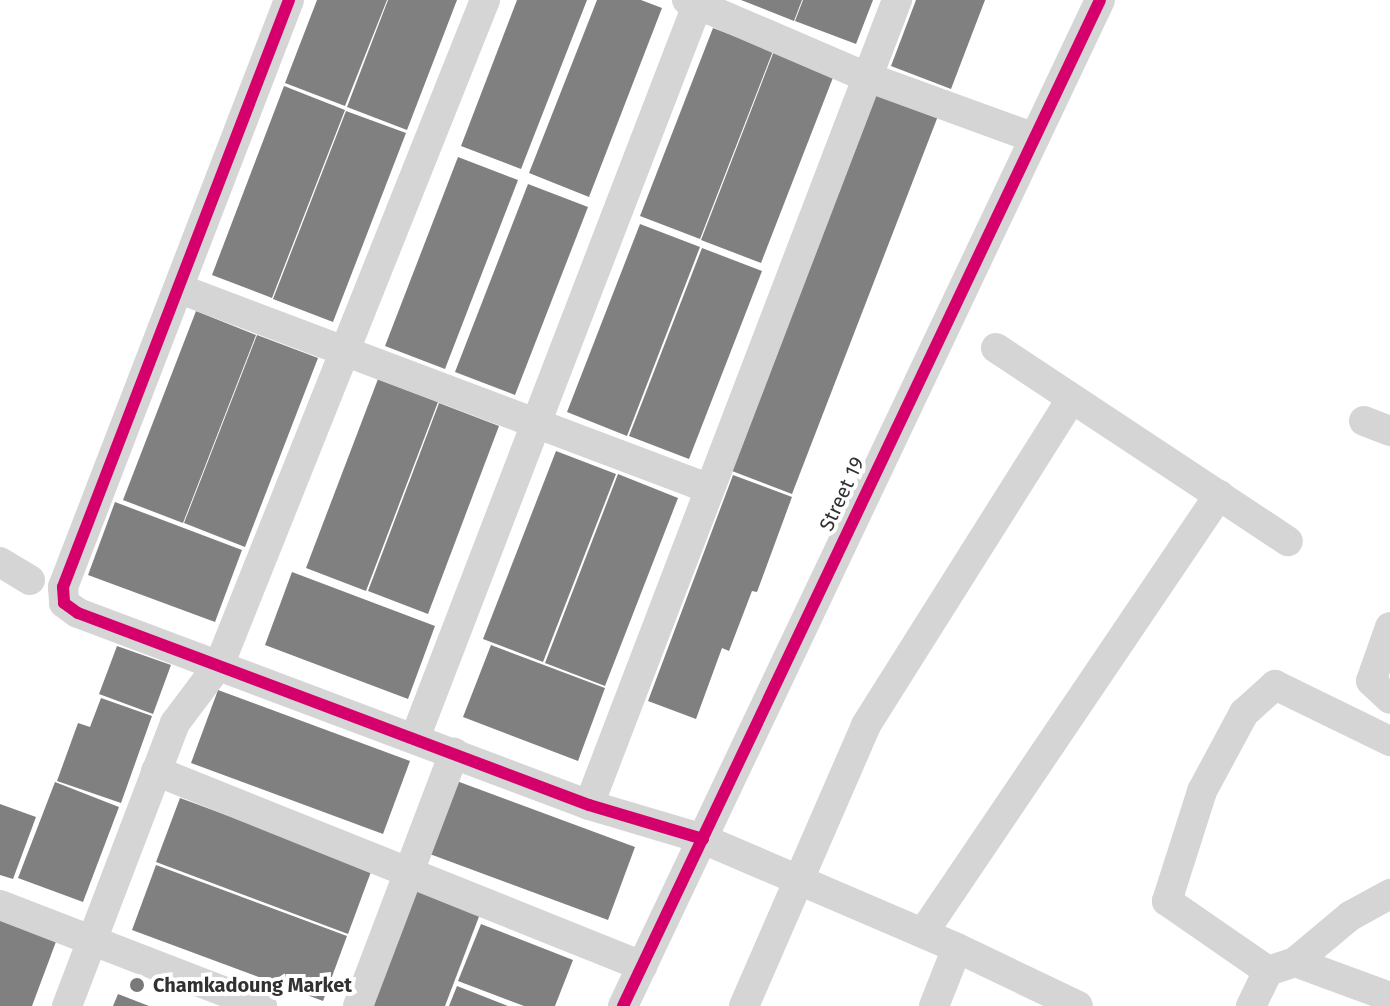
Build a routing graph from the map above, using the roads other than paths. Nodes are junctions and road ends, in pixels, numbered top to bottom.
1 (289, 0) edge
2 (485, 0) edge
3 (897, 0) edge
4 (1100, 0) edge
5 (694, 1) edge
6 (867, 77) junction
7 (1032, 137) junction
8 (180, 289) junction
9 (996, 348) dead end
10 (346, 352) junction
11 (1071, 399) junction
12 (536, 423) junction
13 (710, 489) junction
14 (1219, 495) junction
15 (1288, 541) dead end
16 (0, 562) edge
17 (30, 580) dead end
18 (1390, 627) edge
19 (220, 663) junction
20 (1380, 690) edge
21 (415, 738) junction
22 (1390, 741) edge
23 (454, 753) junction
24 (156, 771) junction
25 (589, 805) junction
26 (703, 839) junction
27 (408, 872) junction
28 (796, 877) junction
29 (1390, 894) edge
30 (0, 905) edge
31 (923, 933) junction
32 (91, 941) junction
33 (957, 948) junction
34 (642, 966) junction
35 (1282, 966) junction
36 (1390, 997) edge
37 (67, 1006) edge
38 (262, 1006) edge
39 (358, 1006) edge
40 (623, 1006) edge
41 (744, 1006) edge
42 (934, 1006) edge
43 (1078, 1006) edge
44 (1251, 1006) edge

1 - 8 street
2 - 10 street
3 - 6 street
4 - 7 street, Street 19
5 - 6 street
5 - 12 street
6 - 7 street
6 - 13 street
7 - 26 street, Street 19
8 - 10 street
8 - 19 street
9 - 11 street
10 - 12 street
10 - 19 street
11 - 14 street
11 - 28 street
12 - 13 street
12 - 21 street
13 - 25 street
14 - 15 street
14 - 31 street
16 - 17 street
18 - 20 street
19 - 21 street
19 - 24 street
21 - 23 street
22 - 35 street
23 - 25 street
23 - 27 street
24 - 27 street
24 - 32 street
25 - 26 street
26 - 28 street
26 - 34 street, Street 19
27 - 34 street
27 - 39 street
28 - 31 street
28 - 41 street
29 - 35 street
30 - 32 street
31 - 33 street
32 - 37 street
32 - 38 street
33 - 42 street
33 - 43 street
34 - 40 street, Street 19
35 - 36 street
35 - 44 street

